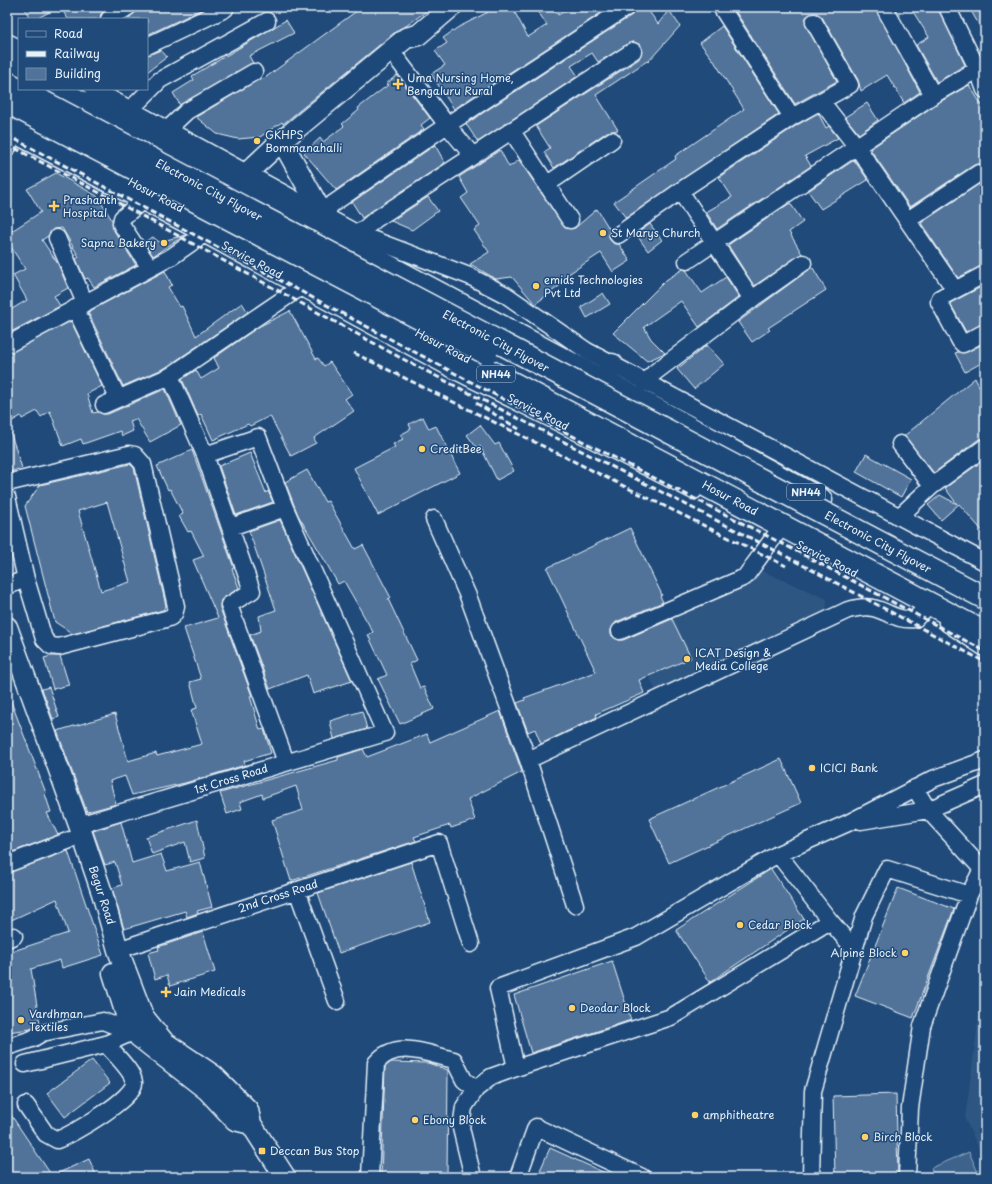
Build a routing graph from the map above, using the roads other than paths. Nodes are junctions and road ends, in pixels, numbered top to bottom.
1 (128, 7) edge
2 (451, 7) edge
3 (628, 7) edge
4 (721, 7) edge
5 (884, 7) edge
6 (947, 7) edge
7 (225, 9) dead end
8 (111, 18) edge
9 (267, 21) dead end
10 (814, 22) dead end
11 (418, 35) junction
12 (7, 42) edge
13 (148, 46) edge
14 (18, 48) edge
15 (633, 51) dead end
16 (398, 60) junction
17 (7, 62) edge
18 (981, 66) edge
19 (18, 68) edge
20 (254, 72) dead end
21 (18, 77) edge
22 (7, 83) edge
23 (18, 89) edge
24 (20, 90) edge
25 (30, 90) edge
26 (58, 90) edge
27 (97, 90) edge
28 (985, 90) edge
29 (933, 95) junction
30 (7, 101) edge
31 (821, 101) junction
32 (131, 109) junction
33 (792, 117) junction
34 (447, 125) junction
35 (10, 129) edge
36 (168, 129) junction
37 (511, 130) junction
38 (612, 140) dead end
39 (857, 147) junction
40 (288, 152) junction
41 (472, 156) junction
42 (979, 173) dead end
43 (254, 175) junction
44 (546, 185) junction
45 (680, 191) junction
46 (142, 201) junction
47 (323, 214) junction
48 (570, 220) dead end
49 (908, 220) junction
50 (204, 234) junction
51 (358, 234) junction
52 (618, 235) dead end
53 (57, 238) dead end
54 (715, 242) junction
55 (687, 261) dead end
56 (802, 263) dead end
57 (150, 268) junction
58 (985, 274) edge
59 (301, 287) junction
60 (954, 290) junction
61 (752, 299) junction
62 (80, 305) junction
63 (985, 332) edge
64 (7, 345) edge
65 (608, 372) junction
66 (170, 376) junction
67 (645, 383) junction
68 (900, 444) dead end
69 (985, 447) edge
70 (205, 455) junction
71 (7, 483) edge
72 (932, 486) junction
73 (7, 497) edge
74 (285, 508) junction
75 (899, 516) junction
76 (434, 519) dead end
77 (231, 527) junction
78 (777, 533) junction
79 (985, 562) edge
80 (26, 579) junction
81 (7, 586) edge
82 (985, 589) edge
83 (985, 598) edge
84 (925, 609) junction
85 (985, 614) edge
86 (7, 627) edge
87 (620, 631) dead end
88 (985, 633) edge
89 (985, 648) edge
90 (7, 665) edge
91 (528, 760) junction
92 (985, 760) edge
93 (286, 762) junction
94 (985, 785) edge
95 (915, 788) junction
96 (928, 810) junction
97 (848, 823) junction
98 (74, 833) junction
99 (778, 854) junction
100 (7, 864) edge
101 (297, 890) junction
102 (969, 895) junction
103 (575, 905) dead end
104 (830, 921) junction
105 (470, 944) dead end
106 (118, 950) junction
107 (855, 950) junction
108 (338, 1001) dead end
109 (130, 1024) junction
110 (106, 1044) junction
111 (7, 1047) edge
112 (25, 1064) dead end
113 (516, 1068) junction
114 (476, 1089) junction
115 (26, 1105) dead end
116 (285, 1177) edge
117 (370, 1177) edge
118 (473, 1177) edge
119 (518, 1177) edge
120 (642, 1177) edge
121 (810, 1177) edge
122 (907, 1177) edge

1 - 8 street
2 - 11 main road
3 - 34 street
4 - 33 street
5 - 29 street
6 - 18 street
7 - 13 street
9 - 32 street
10 - 31 street
11 - 16 main road
11 - 43 main road
12 - 14 street
15 - 37 street
16 - 34 street
16 - 40 main road
17 - 19 highway
18 - 28 street
18 - 29 street
20 - 36 street
21 - 30 main road
22 - 23 highway, Electronic City Flyover, bridge
24 - 83 highway, Electronic City Flyover, bridge
25 - 35 main road
26 - 65 highway, NH44
27 - 32 street
29 - 39 street
30 - 85 highway, Electronic City Flyover, bridge
31 - 33 street
31 - 39 street
32 - 36 street
33 - 45 street
34 - 41 street
34 - 47 street
35 - 46 street, Service Road
35 - 88 highway, Hosur Road / NH44
36 - 43 street
37 - 41 street
37 - 44 street
38 - 44 street
39 - 49 street
39 - 54 street
40 - 43 main road
40 - 47 main road
41 - 51 street
42 - 49 street
43 - 47 street
44 - 48 street
45 - 52 street
45 - 54 street
46 - 50 street, Service Road
46 - 57 street
47 - 51 street
49 - 60 street
50 - 57 street
50 - 59 street, Service Road
51 - 65 street
53 - 62 street
54 - 55 street
54 - 61 street
56 - 61 street
57 - 62 street
58 - 60 street
59 - 66 street
59 - 78 street, Service Road
60 - 63 street
61 - 67 street
62 - 64 street
62 - 66 street
65 - 67 street
65 - 82 highway, NH44
66 - 70 street
67 - 75 street
68 - 72 street
69 - 72 street
70 - 74 street
70 - 77 street
71 - 80 street
72 - 75 street
73 - 80 street
74 - 77 street
74 - 93 street, 1st Cross Road
75 - 79 street
76 - 91 street
77 - 93 street
78 - 84 street, Service Road
78 - 87 street
80 - 81 street
84 - 89 street, Service Road
84 - 91 street
86 - 98 main road, Begur Road
90 - 98 main road, Begur Road
91 - 103 street
92 - 95 street
93 - 98 street, 1st Cross Road
94 - 96 street
95 - 96 street
95 - 97 street
96 - 97 street
96 - 102 street
97 - 99 street
98 - 100 street, 1st Cross Road
98 - 106 main road, Begur Road
98 - 109 main road, Begur Road
99 - 104 street
99 - 113 street
101 - 105 street, 2nd Cross Road
101 - 106 street, 2nd Cross Road
101 - 108 street
102 - 107 street
102 - 122 street
104 - 107 street
104 - 113 street
106 - 109 main road, Begur Road
107 - 121 street
109 - 110 street
109 - 111 street
109 - 116 main road, Begur Road
110 - 112 street
110 - 115 street
113 - 114 street
114 - 117 street
114 - 118 street
119 - 120 street

